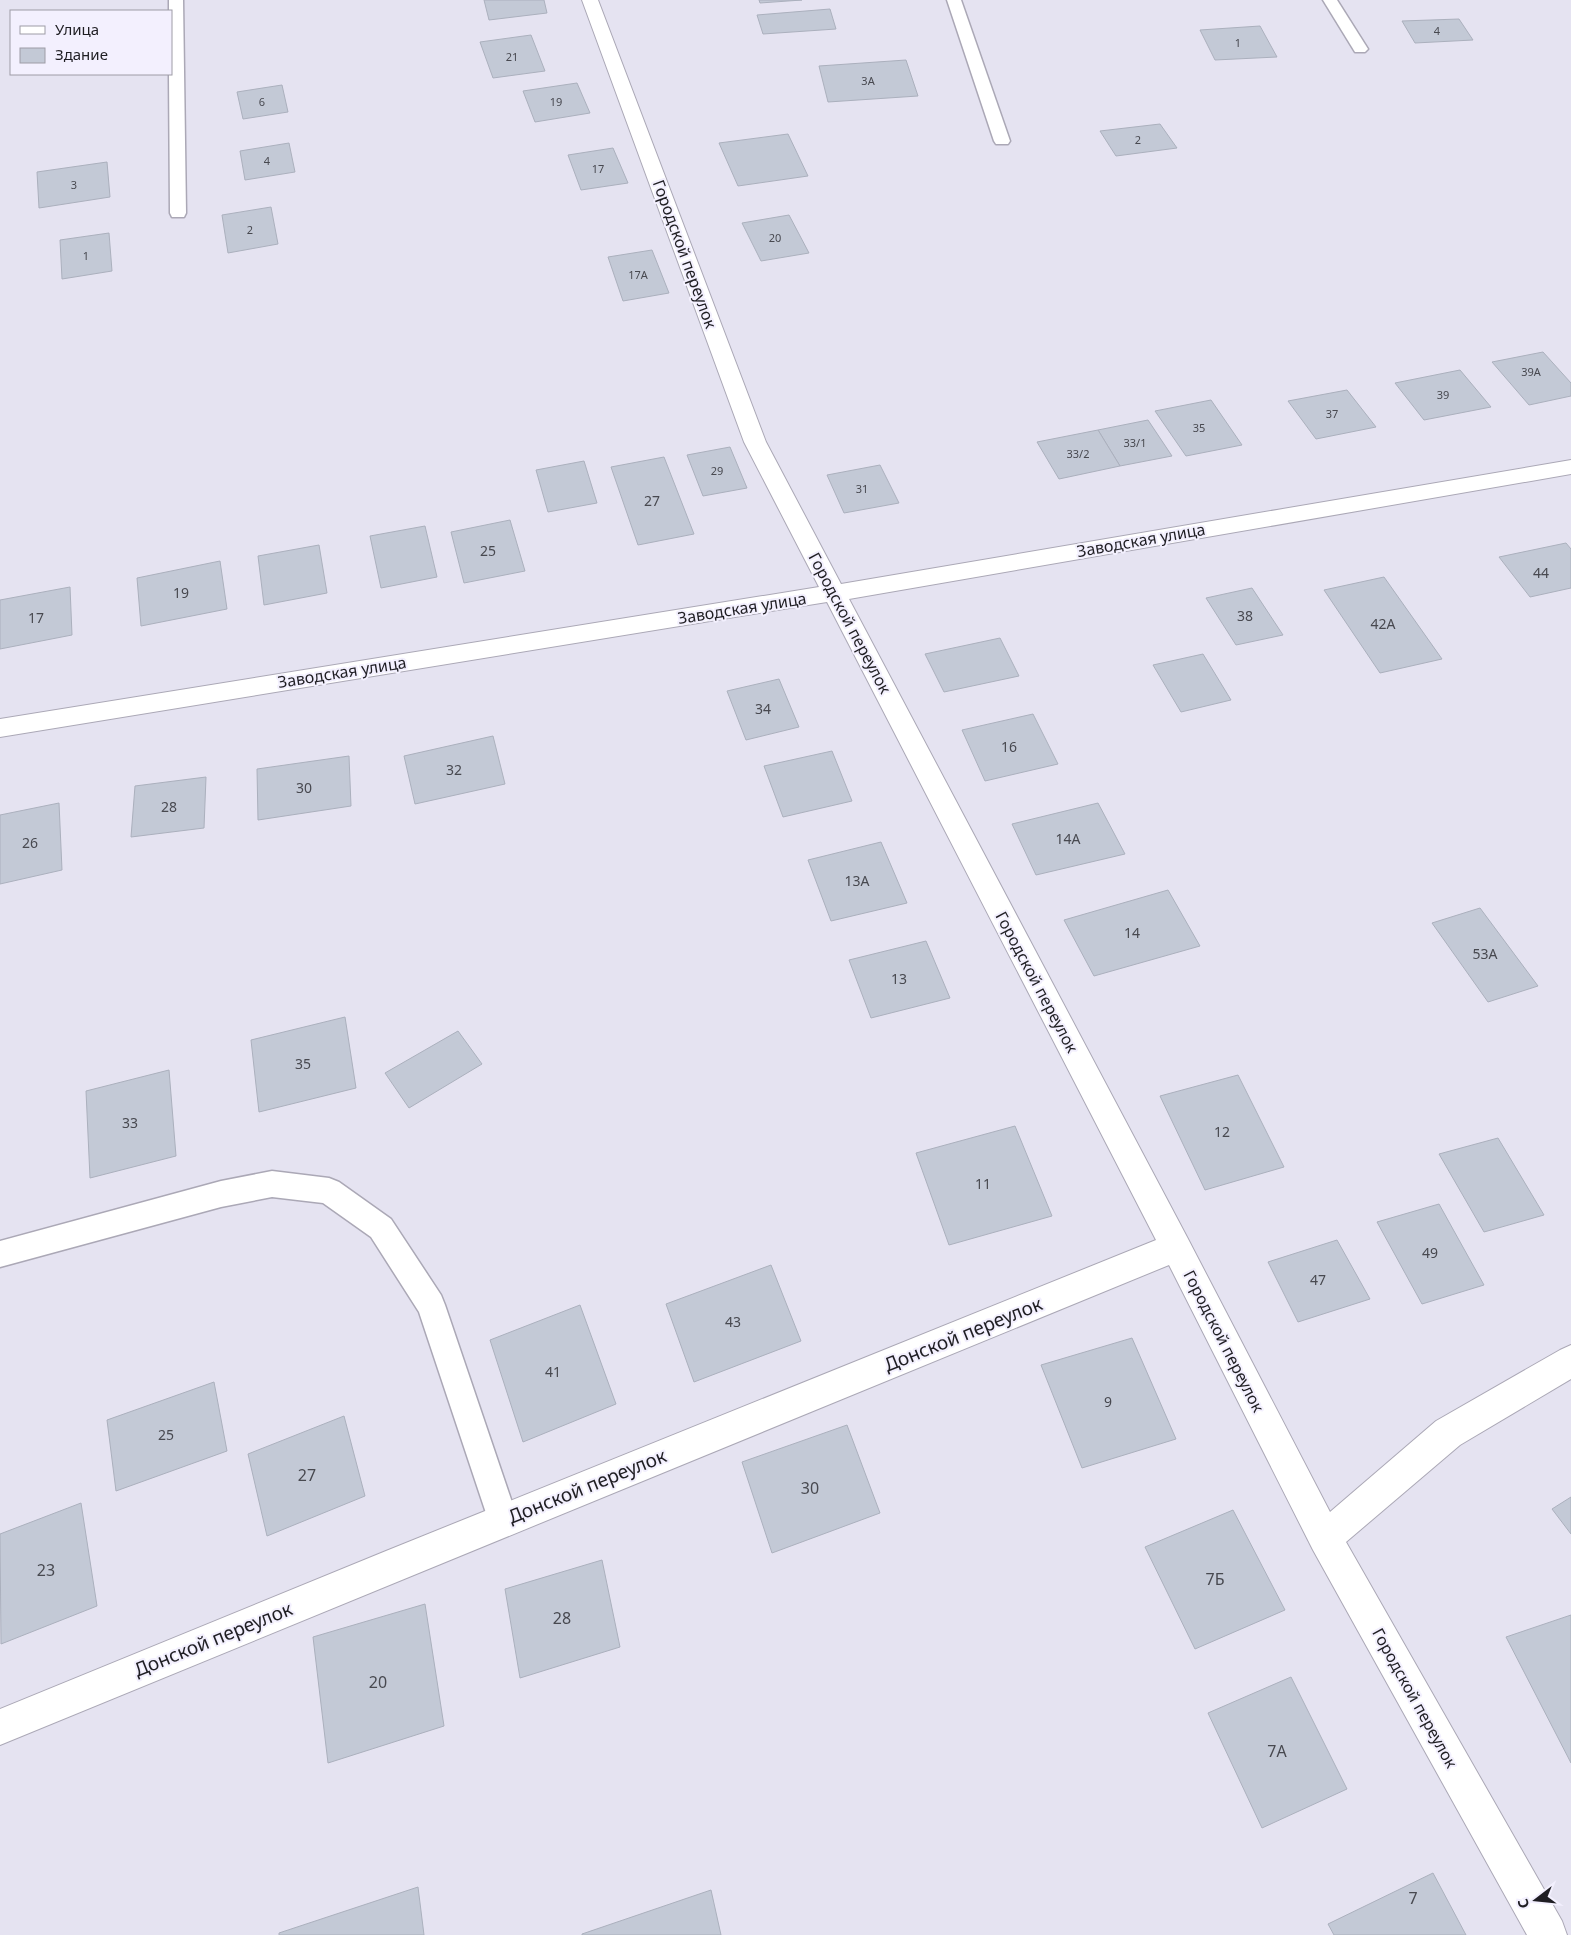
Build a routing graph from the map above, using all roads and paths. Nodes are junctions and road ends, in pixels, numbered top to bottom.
1 (176, 0) edge
2 (590, 0) edge
3 (954, 0) edge
4 (1330, 0) edge
5 (1360, 49) dead end
6 (1002, 141) dead end
7 (178, 213) dead end
8 (1571, 467) edge
9 (834, 593) junction
10 (0, 728) edge
11 (1176, 1247) junction
12 (0, 1254) edge
13 (1571, 1361) edge
14 (503, 1520) junction
15 (1325, 1538) junction
16 (0, 1727) edge
17 (1548, 1935) edge

1 - 7 lane
2 - 9 street, Городской переулок
3 - 6 lane
4 - 5 lane
8 - 9 street, Заводская улица
9 - 10 street, Заводская улица
9 - 11 street, Городской переулок
11 - 14 street, Донской переулок
11 - 15 street, Городской переулок
12 - 14 lane
13 - 15 street
14 - 16 street, Донской переулок
15 - 17 street, Городской переулок

